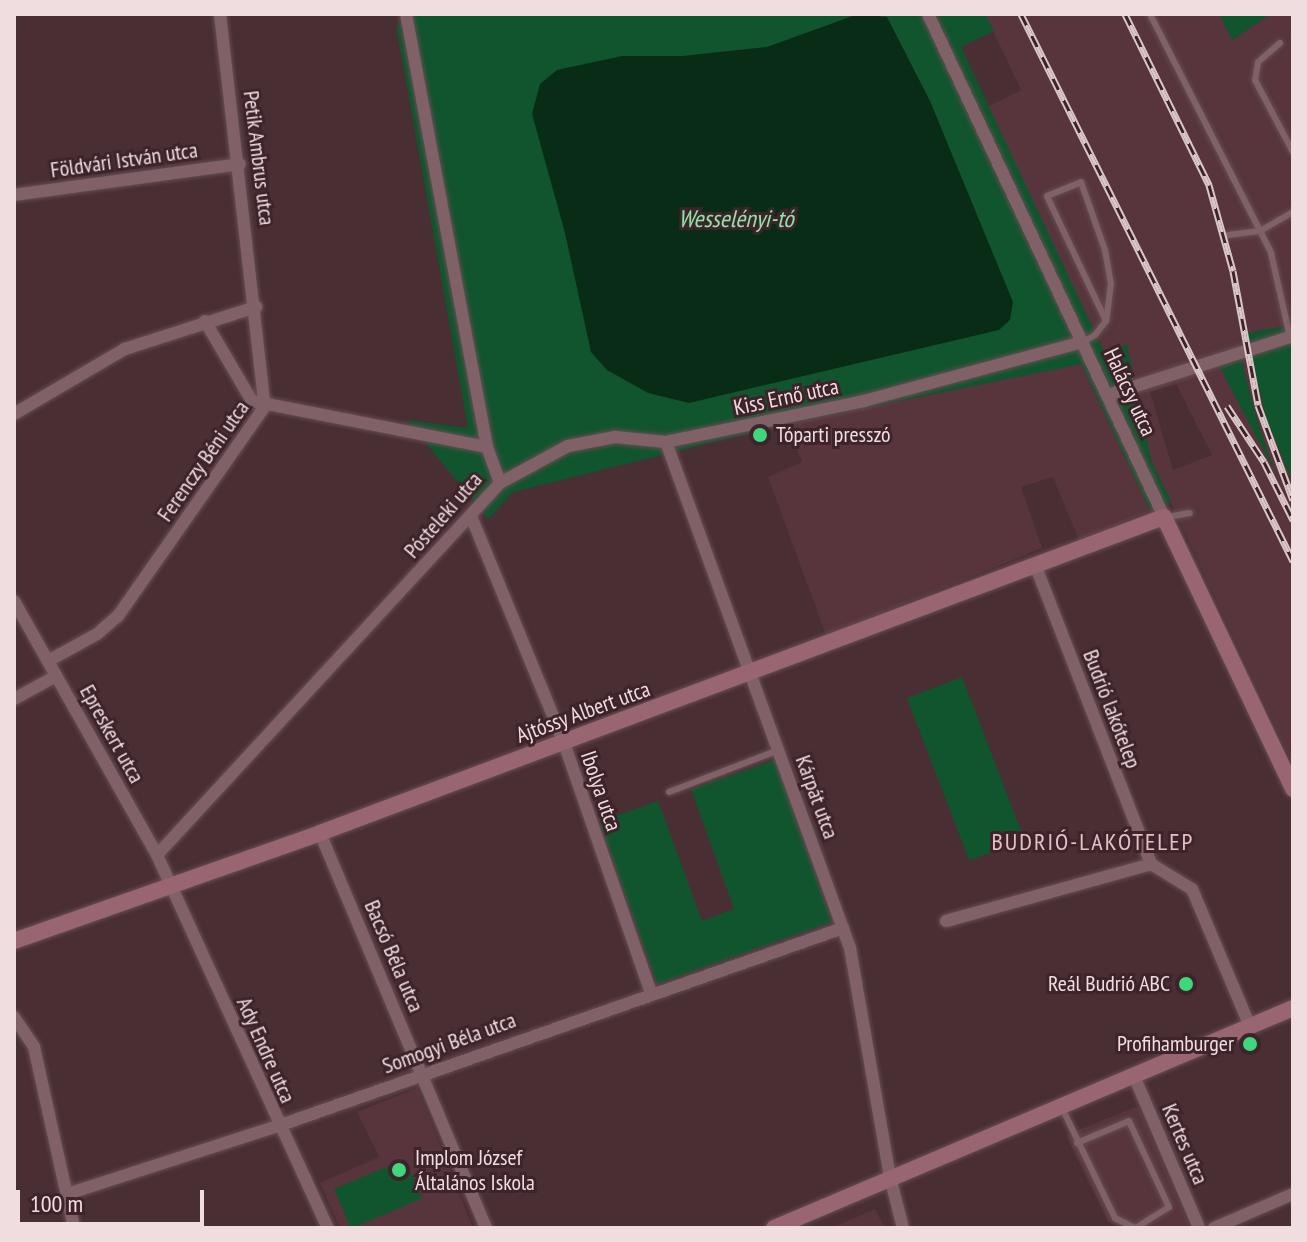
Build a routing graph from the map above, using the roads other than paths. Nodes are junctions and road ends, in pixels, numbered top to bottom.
1 (220, 14) edge
2 (406, 14) edge
3 (928, 14) edge
4 (1150, 14) edge
5 (1280, 43) dead end
6 (1293, 152) edge
7 (240, 164) junction
8 (14, 195) edge
9 (1293, 212) edge
10 (1260, 231) junction
11 (1228, 235) dead end
12 (256, 307) junction
13 (205, 321) junction
14 (1106, 321) junction
15 (1291, 337) edge
16 (1083, 342) junction
17 (1108, 395) junction
18 (265, 406) junction
19 (14, 414) edge
20 (666, 442) junction
21 (487, 447) junction
22 (500, 483) junction
23 (1190, 513) dead end
24 (471, 516) junction
25 (1164, 517) junction
26 (1036, 567) junction
27 (14, 601) edge
28 (48, 661) junction
29 (752, 673) junction
30 (56, 676) junction
31 (14, 699) edge
32 (564, 743) junction
33 (779, 750) junction
34 (1293, 789) edge
35 (669, 792) dead end
36 (320, 833) junction
37 (157, 855) junction
38 (1151, 864) junction
39 (171, 887) junction
40 (946, 921) dead end
41 (843, 928) junction
42 (41, 933) junction
43 (14, 941) edge
44 (14, 950) edge
45 (651, 993) junction
46 (14, 1008) edge
47 (1293, 1008) edge
48 (14, 1017) edge
49 (1250, 1026) junction
50 (28, 1038) junction
51 (421, 1074) junction
52 (1134, 1076) junction
53 (1061, 1106) junction
54 (278, 1126) junction
55 (1077, 1143) junction
56 (890, 1177) junction
57 (67, 1194) junction
58 (1293, 1194) edge
59 (74, 1228) edge
60 (328, 1228) edge
61 (486, 1228) edge
62 (774, 1228) edge
63 (903, 1228) edge
64 (1135, 1228) edge
65 (1199, 1228) edge
66 (1214, 1228) edge

1 - 7 street, Petik Ambrus utca
2 - 21 street, Pósteleki utca
3 - 16 street, Halácsy utca
4 - 10 lane
5 - 6 lane
7 - 8 street, Földvári István utca
7 - 12 street, Petik Ambrus utca
9 - 10 lane
10 - 11 lane
10 - 15 lane
12 - 13 street
12 - 18 street, Petik Ambrus utca
13 - 18 street
13 - 19 street
14 - 14 lane
14 - 16 lane
15 - 17 street
16 - 17 street, Halácsy utca
16 - 20 street, Kiss Ernő utca
17 - 25 street, Halácsy utca
18 - 21 street, Ferenczy Béni utca
18 - 28 street, Ferenczy Béni utca
20 - 22 street, Kiss Ernő utca
20 - 29 street, Kárpát utca
21 - 22 street, Pósteleki utca
22 - 24 street, Pósteleki utca
23 - 25 lane
24 - 32 street, Ibolya utca
24 - 37 street, Pósteleki utca
25 - 26 main road, Ajtóssy Albert utca
25 - 34 main road, Halácsy utca
26 - 29 main road, Ajtóssy Albert utca
26 - 38 street, Budrió lakótelep
27 - 28 street, Epreskert utca
28 - 30 street, Epreskert utca
29 - 32 main road, Ajtóssy Albert utca
29 - 33 street, Kárpát utca
30 - 31 street
30 - 37 street, Epreskert utca
32 - 36 main road, Ajtóssy Albert utca
32 - 45 street, Ibolya utca
33 - 35 lane
33 - 41 street, Kárpát utca
36 - 39 main road, Ajtóssy Albert utca
36 - 51 street, Bacsó Béla utca
37 - 39 street, Epreskert utca
38 - 40 street
38 - 49 street
39 - 42 main road, Ajtóssy Albert utca
39 - 54 street, Ady Endre utca
41 - 45 street, Somogyi Béla utca
41 - 56 street, Kárpát utca
42 - 43 main road, Ajtóssy Albert utca
42 - 44 main road
45 - 51 street, Somogyi Béla utca
46 - 50 street
47 - 49 main road
48 - 50 street
49 - 52 main road
50 - 57 street
51 - 54 street, Somogyi Béla utca
51 - 61 street, Bacsó Béla utca
52 - 53 main road
52 - 65 street, Kertes utca
53 - 55 lane
53 - 56 main road
54 - 57 street, Somogyi Béla utca
54 - 60 street, Ady Endre utca
55 - 64 lane
55 - 64 lane
56 - 62 main road
56 - 63 street, Kárpát utca
57 - 59 street
58 - 66 street

